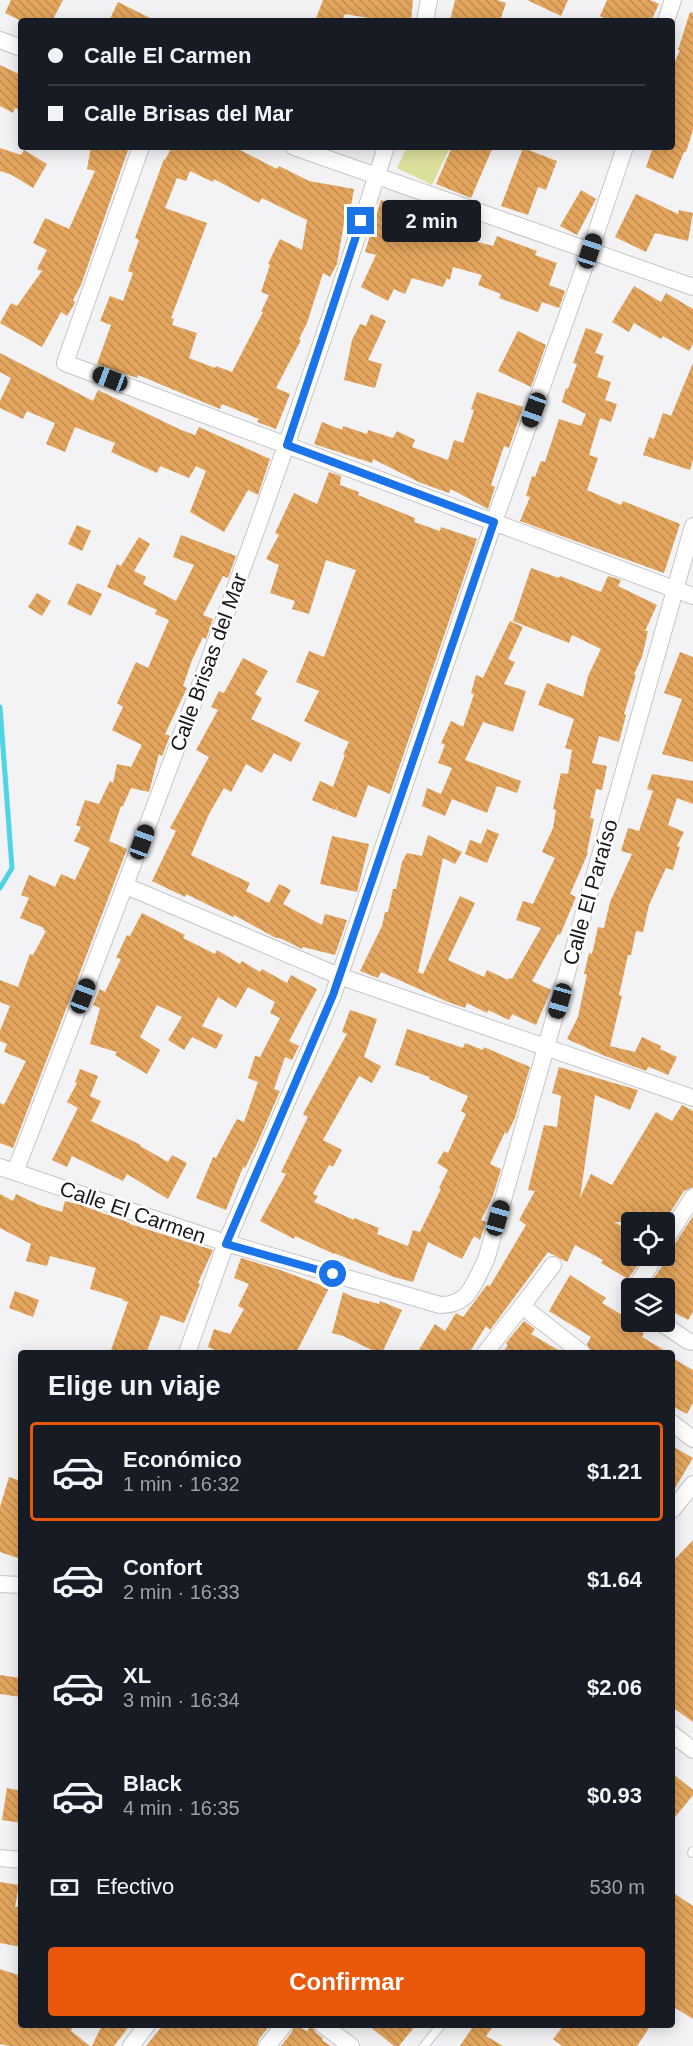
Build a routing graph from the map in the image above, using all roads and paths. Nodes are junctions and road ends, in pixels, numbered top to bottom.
1 (429, 0) edge
2 (673, 0) edge
3 (426, 18) edge
4 (667, 18) edge
5 (0, 40) edge
6 (18, 47) edge
7 (140, 150) edge
8 (302, 150) edge
9 (385, 150) edge
10 (624, 150) edge
11 (376, 176) junction
12 (590, 251) junction
13 (693, 287) edge
14 (287, 445) junction
15 (494, 522) junction
16 (693, 526) edge
17 (674, 589) junction
18 (693, 596) edge
19 (126, 886) junction
20 (339, 976) junction
21 (547, 1047) junction
22 (693, 1098) edge
23 (7, 1169) edge
24 (693, 1197) edge
25 (675, 1225) edge
26 (226, 1244) junction
27 (553, 1265) dead end
28 (440, 1305) joint
29 (522, 1306) junction
30 (675, 1332) edge
31 (693, 1342) edge
32 (188, 1350) edge
33 (487, 1350) edge
34 (578, 1350) edge
35 (675, 1425) edge
36 (693, 1439) edge
37 (693, 1484) edge
38 (675, 1506) edge
39 (0, 1584) edge
40 (18, 1585) edge
41 (675, 1736) edge
42 (693, 1750) edge
43 (0, 1858) edge
44 (18, 1860) edge
45 (145, 2028) edge
46 (282, 2028) edge
47 (327, 2028) edge
48 (439, 2028) edge
49 (131, 2046) edge
50 (267, 2046) edge
51 (351, 2046) edge
52 (424, 2046) edge

1 - 3 street
2 - 4 street
5 - 6 street
7 - 14 street
8 - 11 street
9 - 11 street, Calle Brisas del Mar
10 - 12 street
11 - 12 street
11 - 14 street, Calle Brisas del Mar
12 - 13 street
12 - 15 street
14 - 15 street
14 - 19 street, Calle Brisas del Mar
15 - 17 street
15 - 20 street
16 - 17 street, Calle El Paraíso
17 - 18 street
17 - 21 street, Calle El Paraíso
19 - 20 street
19 - 23 street, Calle Brisas del Mar
20 - 21 street
20 - 26 street
21 - 22 street
21 - 28 street, Calle El Paraíso
23 - 26 street, Calle El Carmen
24 - 25 street
26 - 28 street, Calle El Carmen
26 - 32 street
27 - 29 street
29 - 33 street
29 - 34 street
30 - 31 street
35 - 36 street
37 - 38 street
39 - 40 street
41 - 42 street
43 - 44 street
45 - 49 street
46 - 50 street
47 - 51 street
48 - 52 lane

